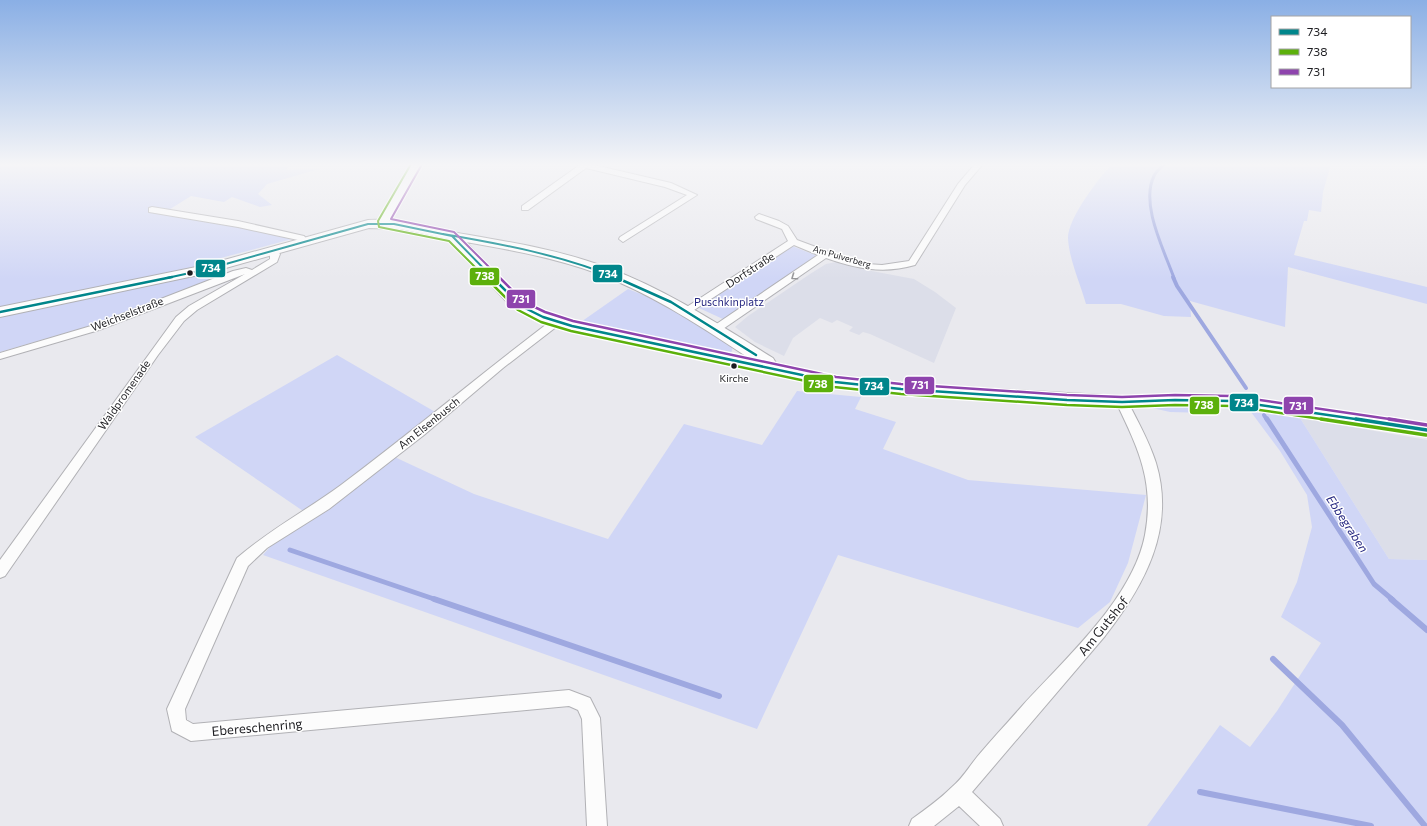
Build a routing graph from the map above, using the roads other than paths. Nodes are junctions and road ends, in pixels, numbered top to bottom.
1 (394, 203) edge
2 (532, 203) edge
3 (682, 203) edge
4 (950, 203) edge
5 (525, 208) dead end
6 (152, 210) dead end
7 (759, 217) dead end
8 (383, 222) junction
9 (452, 236) junction
10 (623, 239) dead end
11 (304, 242) junction
12 (793, 242) junction
13 (273, 251) junction
14 (826, 254) junction
15 (252, 273) junction
16 (687, 310) junction
17 (0, 312) edge
18 (556, 322) junction
19 (716, 329) junction
20 (0, 356) edge
21 (771, 366) junction
22 (1122, 402) junction
23 (1427, 430) edge
24 (299, 521) joint
25 (7, 552) edge
26 (0, 572) edge
27 (960, 793) junction
28 (597, 826) edge
29 (919, 826) edge
30 (993, 826) edge

1 - 8 street
2 - 5 street
3 - 10 street
4 - 14 street, Am Pulverberg
6 - 11 street
7 - 12 street
8 - 9 main road
8 - 11 main road
9 - 16 main road
9 - 18 main road
11 - 13 main road
12 - 14 street, Am Pulverberg
12 - 16 street, Dorfstraße
13 - 15 street, Waldpromenade
13 - 17 main road
14 -> 19 street
15 - 20 street, Weichselstraße
15 - 25 street, Waldpromenade
16 - 19 main road
18 - 21 main road
18 - 24 street, Am Elsenbusch
19 - 21 main road
21 - 22 main road
22 - 23 main road
22 - 27 street, Am Gutshof
24 - 28 street, Ebereschenring
25 - 26 street, Waldpromenade
27 - 29 street, Am Gutshof
27 - 30 street

